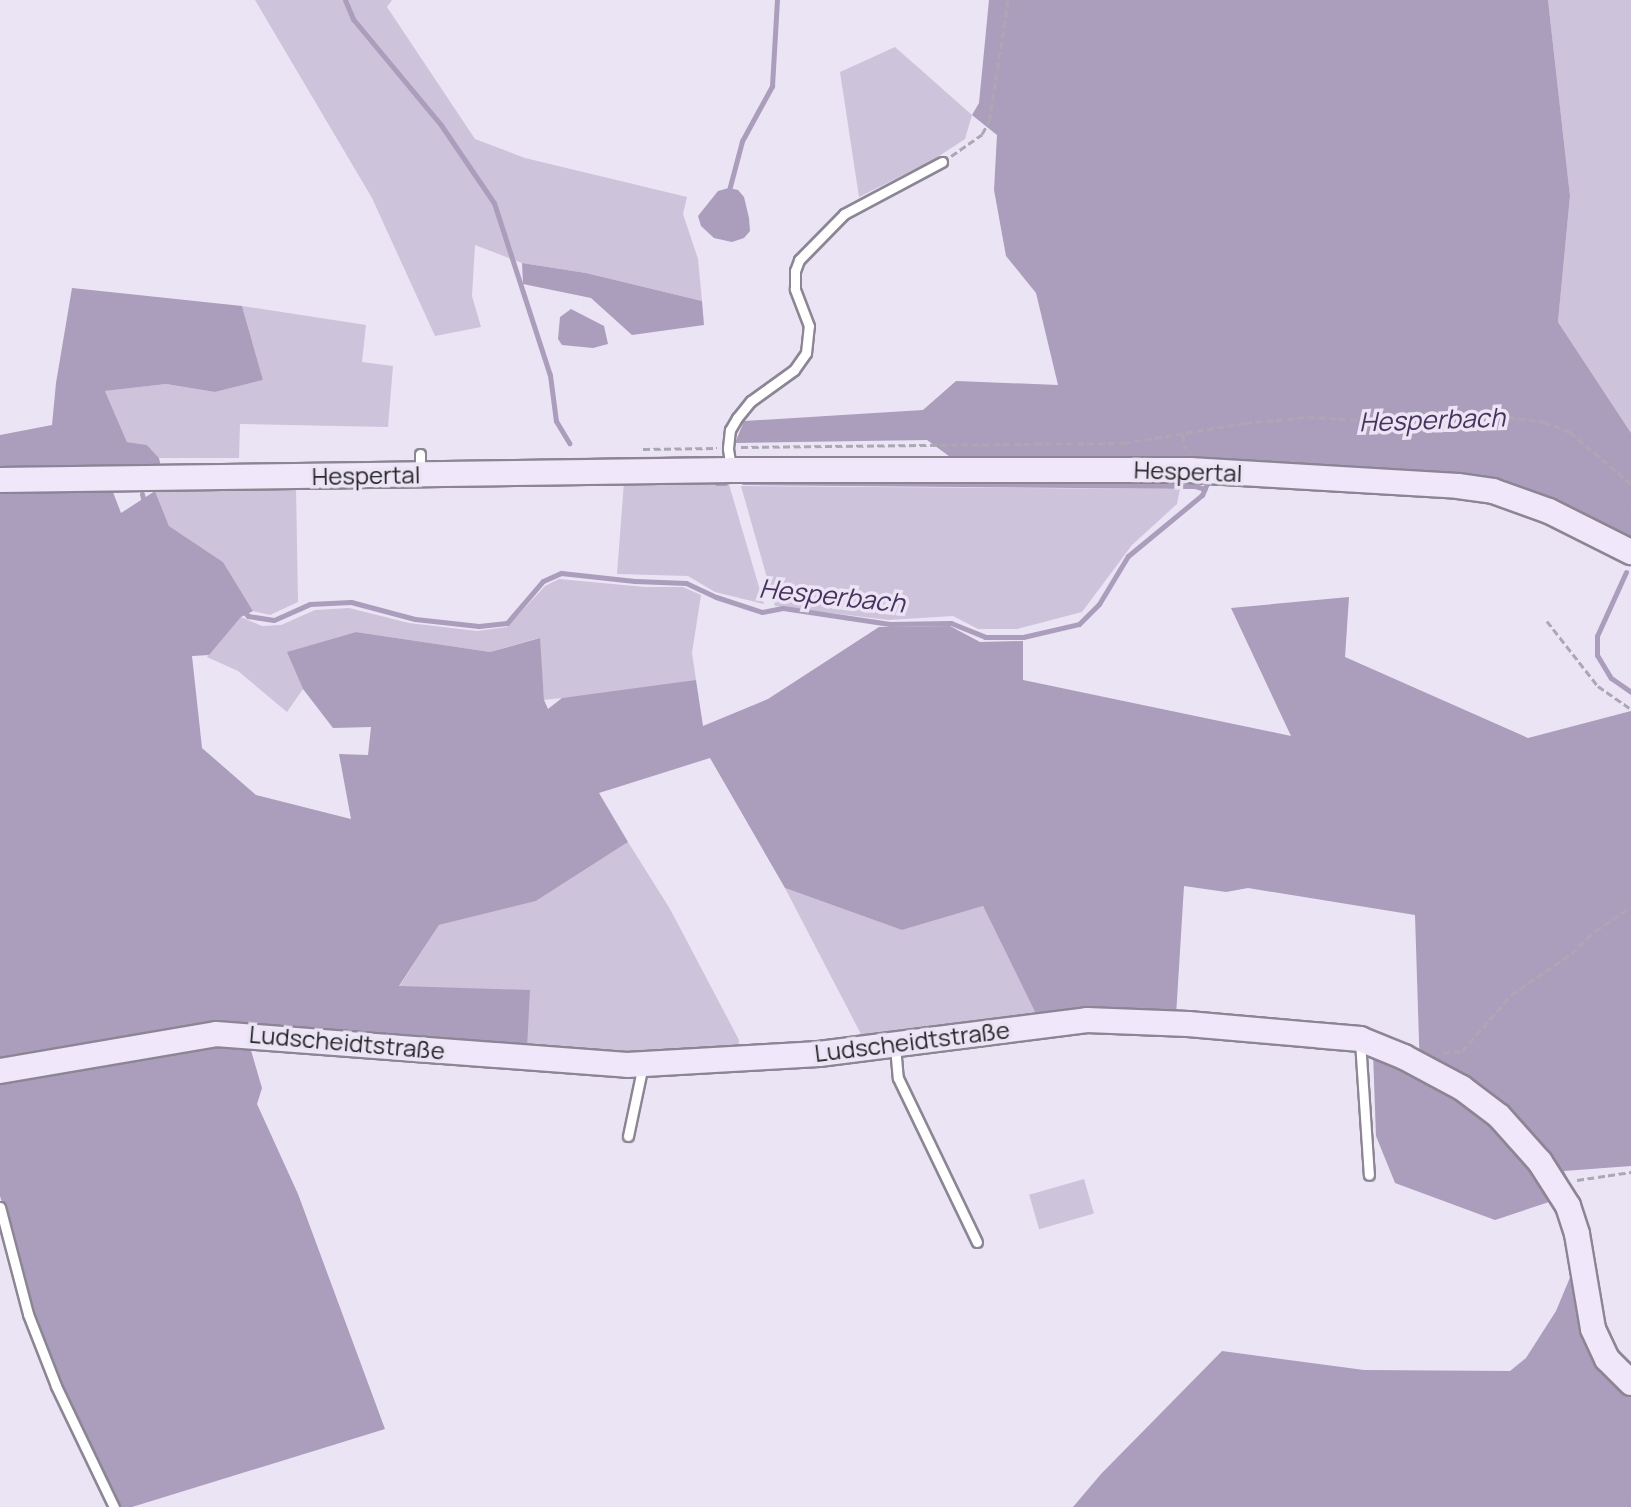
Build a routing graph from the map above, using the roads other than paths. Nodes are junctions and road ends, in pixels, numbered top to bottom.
1 (942, 162) road end
2 (730, 459) junction
3 (0, 480) edge
4 (1631, 552) edge
5 (1360, 1039) junction
6 (895, 1045) junction
7 (643, 1065) junction
8 (0, 1071) edge
9 (628, 1136) dead end
10 (1369, 1175) dead end
11 (0, 1208) edge
12 (977, 1242) dead end
13 (1631, 1383) edge
14 (114, 1507) edge

1 - 2 lane
2 - 3 street, Hespertal
2 - 4 street, Hespertal
5 - 6 street, Ludscheidtstraße
5 - 10 lane
5 - 13 street, Ludscheidtstraße
6 - 7 street, Ludscheidtstraße
6 - 12 lane
7 - 8 street, Ludscheidtstraße
7 - 9 lane
11 - 14 lane

